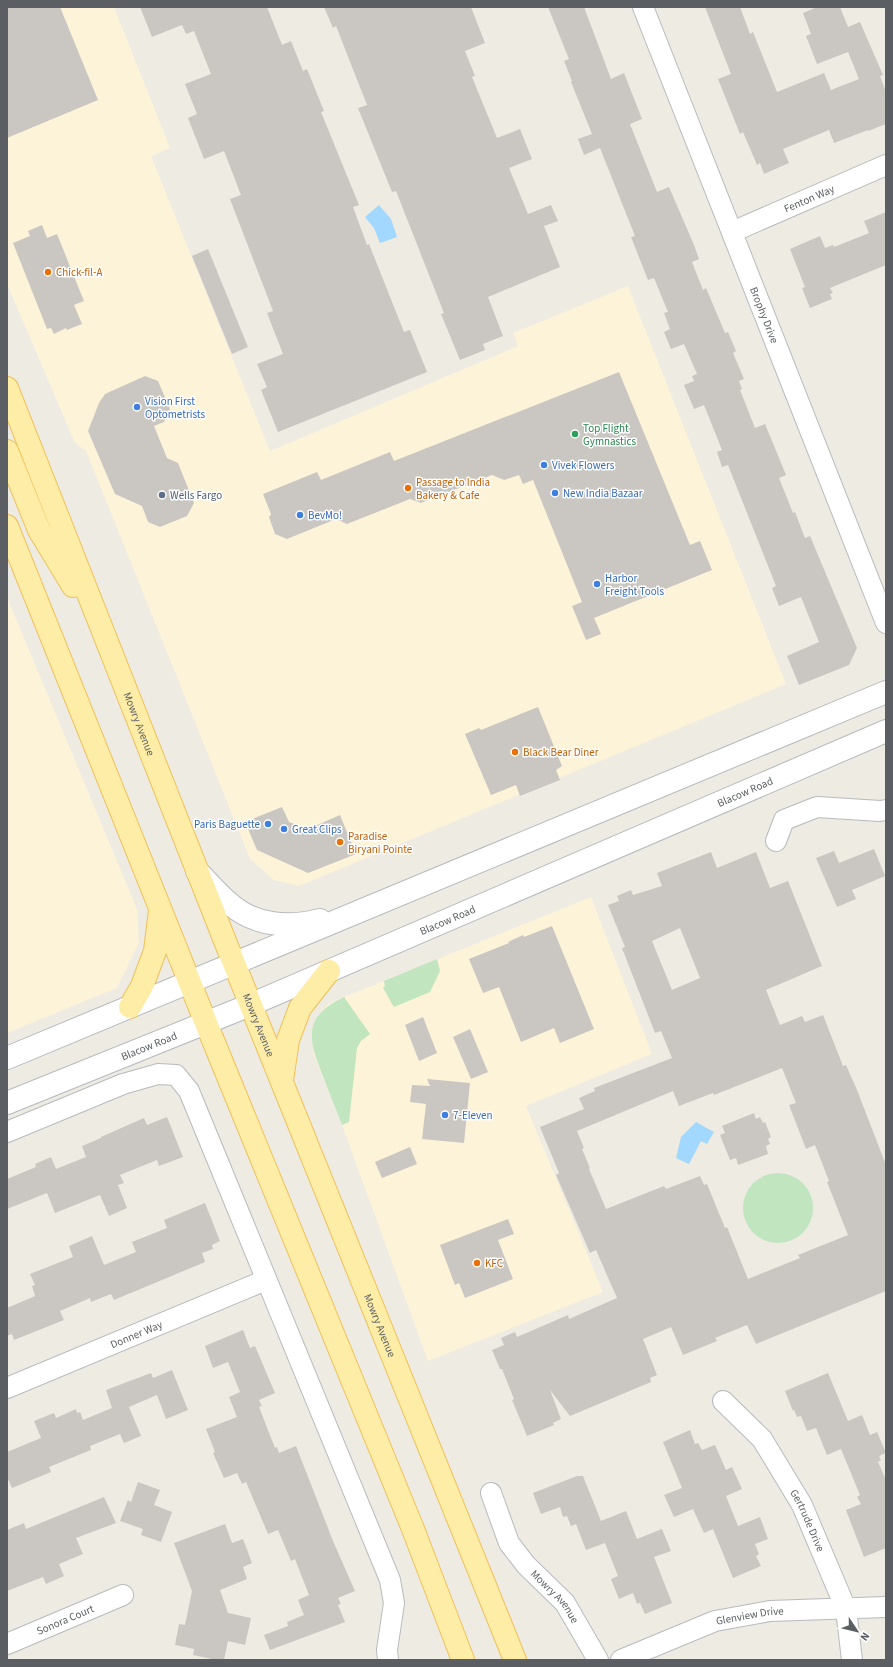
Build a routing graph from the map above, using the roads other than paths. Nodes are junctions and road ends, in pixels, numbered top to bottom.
1 (643, 7) edge
2 (886, 165) edge
3 (732, 232) junction
4 (8, 395) edge
5 (7, 451) edge
6 (7, 526) edge
7 (886, 623) edge
8 (104, 634) junction
9 (886, 692) edge
10 (886, 731) edge
11 (886, 810) edge
12 (776, 841) dead end
13 (197, 871) junction
14 (160, 909) junction
15 (364, 909) junction
16 (234, 964) junction
17 (329, 970) junction
18 (190, 983) junction
19 (250, 1005) junction
20 (130, 1007) junction
21 (206, 1023) junction
22 (7, 1058) edge
23 (282, 1082) junction
24 (7, 1103) edge
25 (7, 1132) edge
26 (266, 1280) junction
27 (7, 1388) edge
28 (723, 1401) dead end
29 (491, 1492) dead end
30 (123, 1595) dead end
31 (886, 1607) edge
32 (846, 1609) junction
33 (7, 1644) edge
34 (388, 1660) edge
35 (463, 1660) edge
36 (515, 1660) edge
37 (598, 1660) edge
38 (621, 1660) edge
39 (852, 1660) edge

1 - 3 street, Brophy Drive
2 - 3 street, Fenton Way
3 - 7 street, Brophy Drive
4 - 8 main road, Mowry Avenue
5 - 8 main road
6 - 14 main road
8 - 13 main road, Mowry Avenue
9 - 15 main road
10 - 17 main road, Blacow Road
11 - 12 street
13 - 15 main road
13 - 16 main road, Mowry Avenue
14 - 18 main road
14 - 20 main road
15 - 16 main road
16 - 18 main road
16 - 19 main road, Mowry Avenue
17 - 19 main road, Blacow Road
17 - 23 main road
18 - 20 main road
18 - 21 main road
19 - 21 main road, Blacow Road
19 - 23 main road, Mowry Avenue
20 - 22 main road
21 - 24 main road, Blacow Road
21 - 35 main road
23 - 36 main road, Mowry Avenue
25 - 26 street
26 - 27 street, Donner Way
26 - 34 street
28 - 32 street, Gertrude Drive
29 - 37 street, Mowry Avenue
30 - 33 street, Sonora Court
31 - 32 street, Glenview Drive
32 - 38 street, Glenview Drive
32 - 39 street, Gertrude Drive

